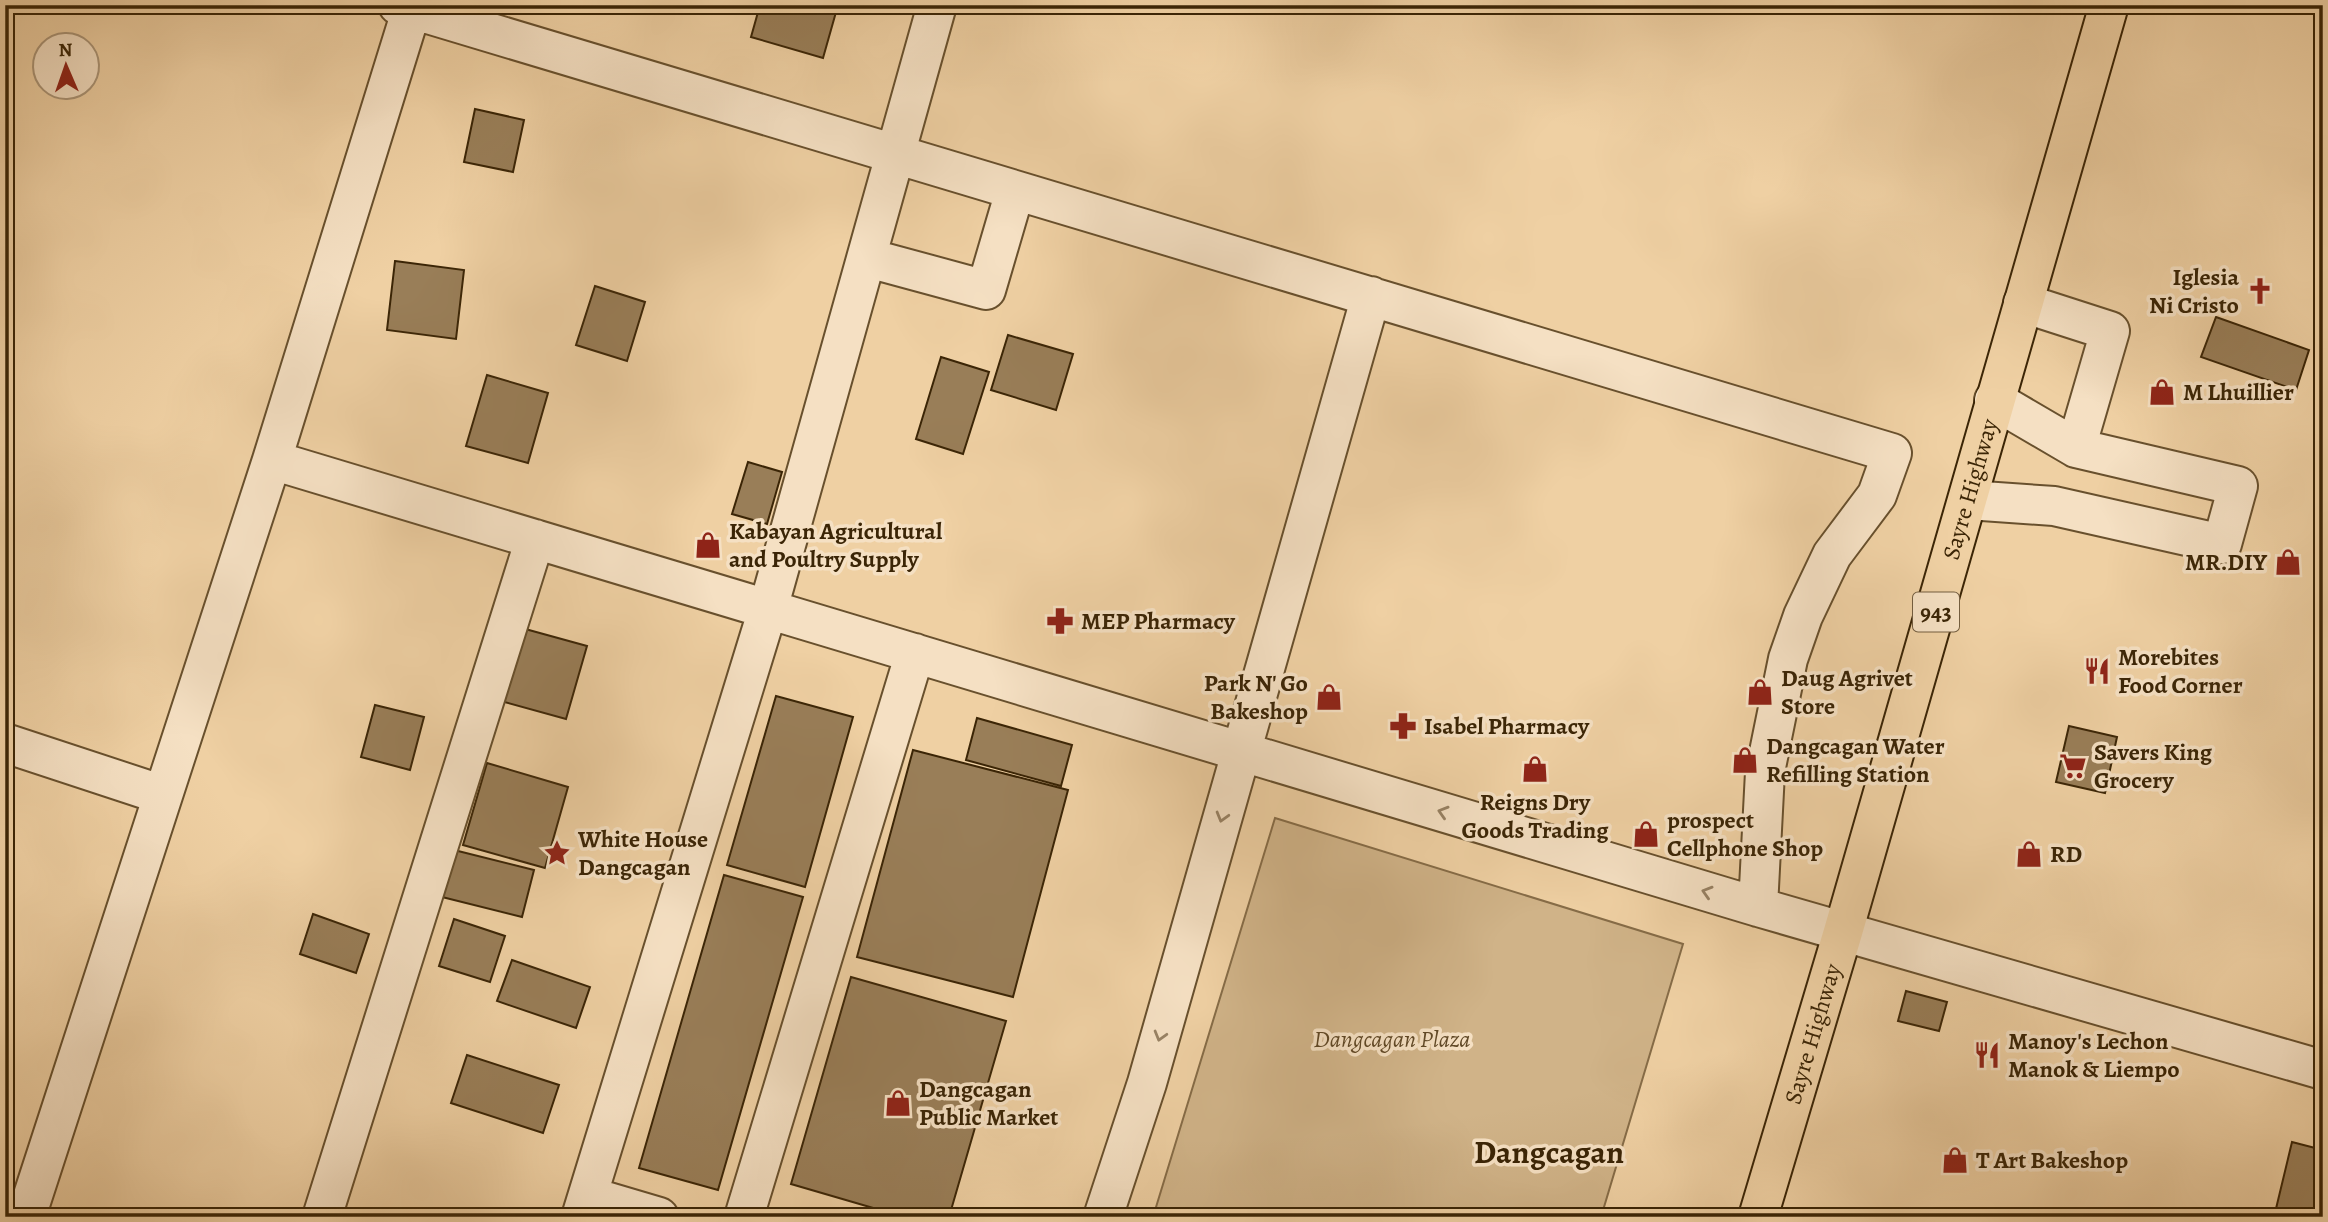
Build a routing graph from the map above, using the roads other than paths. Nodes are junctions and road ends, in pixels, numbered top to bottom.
1 (937, 5) edge
2 (2109, 5) edge
3 (408, 7) edge
4 (897, 155) junction
5 (1015, 191) junction
6 (868, 258) junction
7 (1371, 296) junction
8 (2023, 303) junction
9 (1994, 400) junction
10 (2076, 449) junction
11 (272, 460) junction
12 (1968, 500) junction
13 (536, 539) junction
14 (768, 609) junction
15 (915, 653) junction
16 (5, 743) edge
17 (1241, 751) junction
18 (163, 795) junction
19 (1758, 907) junction
20 (1843, 932) junction
21 (2323, 1070) edge
22 (585, 1206) edge
23 (26, 1217) edge
24 (322, 1217) edge
25 (659, 1217) edge
26 (744, 1217) edge
27 (1103, 1217) edge
28 (1758, 1217) edge

1 - 4 street
2 - 8 highway, Sayre Highway / 943
3 - 4 street
3 - 11 street
4 - 5 street
4 - 6 street
5 - 6 street
5 - 7 street
6 - 14 street
7 - 17 street
7 - 19 street
8 - 9 highway, Sayre Highway / 943
8 - 10 street
9 - 10 street
9 - 12 highway, Sayre Highway / 943
10 - 12 street
11 - 13 street
11 - 18 street
12 - 20 highway, Sayre Highway / 943
13 - 14 street
13 - 24 street
14 - 15 street
14 - 22 street
15 - 17 street
15 - 26 street
16 - 18 street
19 -> 17 street
17 -> 27 street
18 - 23 street
19 - 20 street
20 - 21 street
20 - 28 highway, Sayre Highway / 943
22 - 25 street

